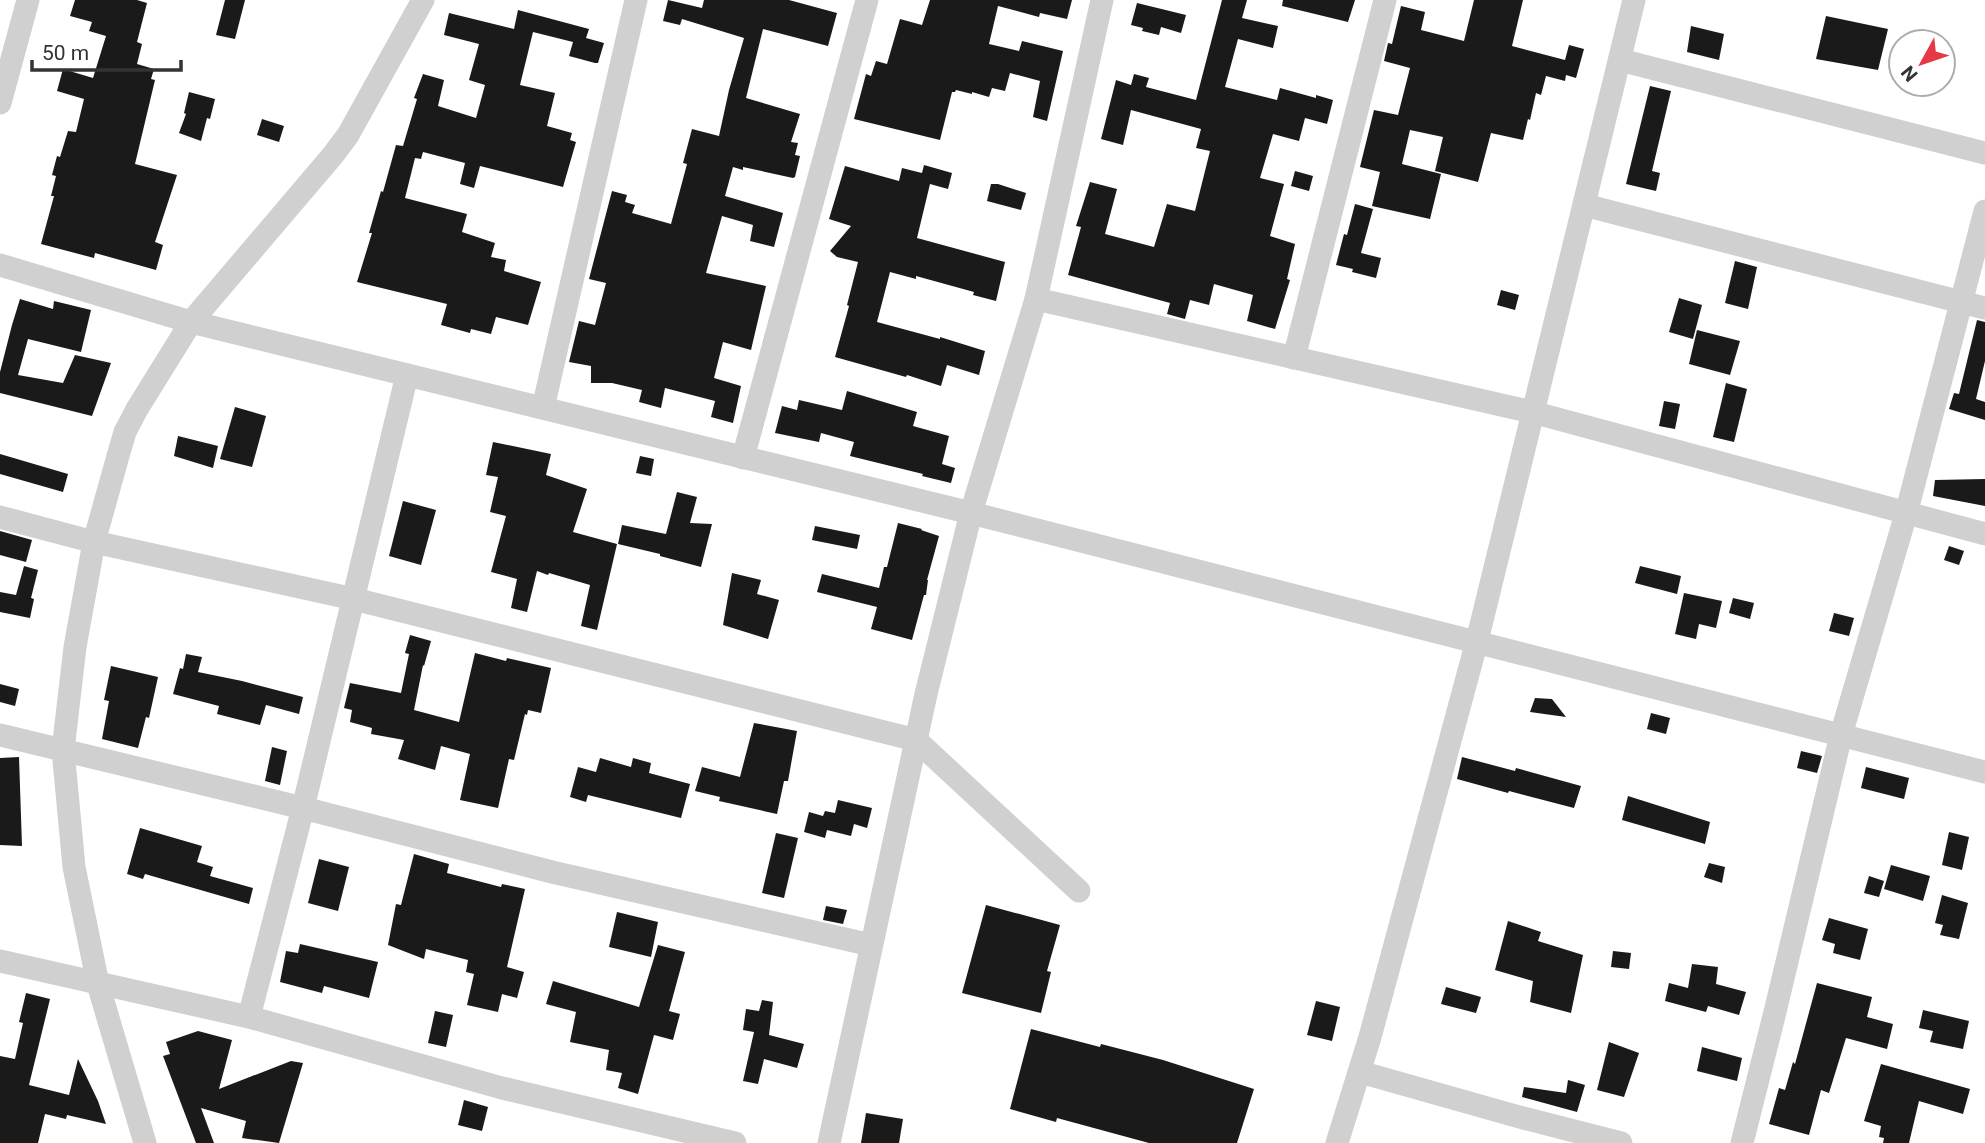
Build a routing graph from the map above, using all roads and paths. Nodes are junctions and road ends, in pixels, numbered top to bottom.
1 (28, 0) edge
2 (424, 0) edge
3 (636, 0) edge
4 (867, 0) edge
5 (1102, 0) edge
6 (1385, 0) edge
7 (1634, 0) edge
8 (1619, 60) junction
9 (0, 103) edge
10 (1985, 153) edge
11 (1584, 205) junction
12 (1985, 211) edge
13 (0, 265) edge
14 (1036, 299) junction
15 (1961, 303) junction
16 (1985, 308) edge
17 (191, 322) junction
18 (1294, 358) junction
19 (407, 375) junction
20 (543, 408) junction
21 (1532, 412) junction
22 (743, 458) junction
23 (971, 513) junction
24 (1906, 514) junction
25 (0, 517) edge
26 (1985, 534) edge
27 (94, 542) junction
28 (354, 599) junction
29 (1477, 641) junction
30 (0, 735) edge
31 (1841, 735) junction
32 (916, 740) junction
33 (62, 751) junction
34 (1985, 772) edge
35 (303, 808) junction
36 (1079, 891) dead end
37 (871, 945) junction
38 (0, 961) edge
39 (98, 984) junction
40 (249, 1017) junction
41 (1360, 1072) junction
42 (145, 1143) edge
43 (735, 1143) edge
44 (829, 1143) edge
45 (1337, 1143) edge
46 (1621, 1143) edge
47 (1742, 1143) edge

1 - 9 street
2 - 17 street
3 - 20 street
4 - 22 street
5 - 14 street
6 - 18 street
7 - 8 street
8 - 10 street
8 - 11 street
11 - 15 street
11 - 21 street
12 - 15 street
13 - 17 street
14 - 18 street
14 - 23 street
15 - 16 street
15 - 24 street
17 - 19 street
17 - 27 street
18 - 21 street
19 - 20 street
19 - 28 street
20 - 22 street
21 - 24 street
21 - 29 street
22 - 23 street
23 - 29 street
23 - 32 street
24 - 26 street
24 - 31 street
25 - 27 street
27 - 28 street
27 - 33 street
28 - 32 street
28 - 35 street
29 - 31 street
29 - 41 street
30 - 33 street
31 - 34 street
31 - 47 street
32 - 36 street
32 - 37 street
33 - 35 street
33 - 39 street
35 - 37 street
35 - 40 street
37 - 44 street
38 - 39 street
39 - 40 street
39 - 42 street
40 - 43 street
41 - 45 street
41 - 46 street

